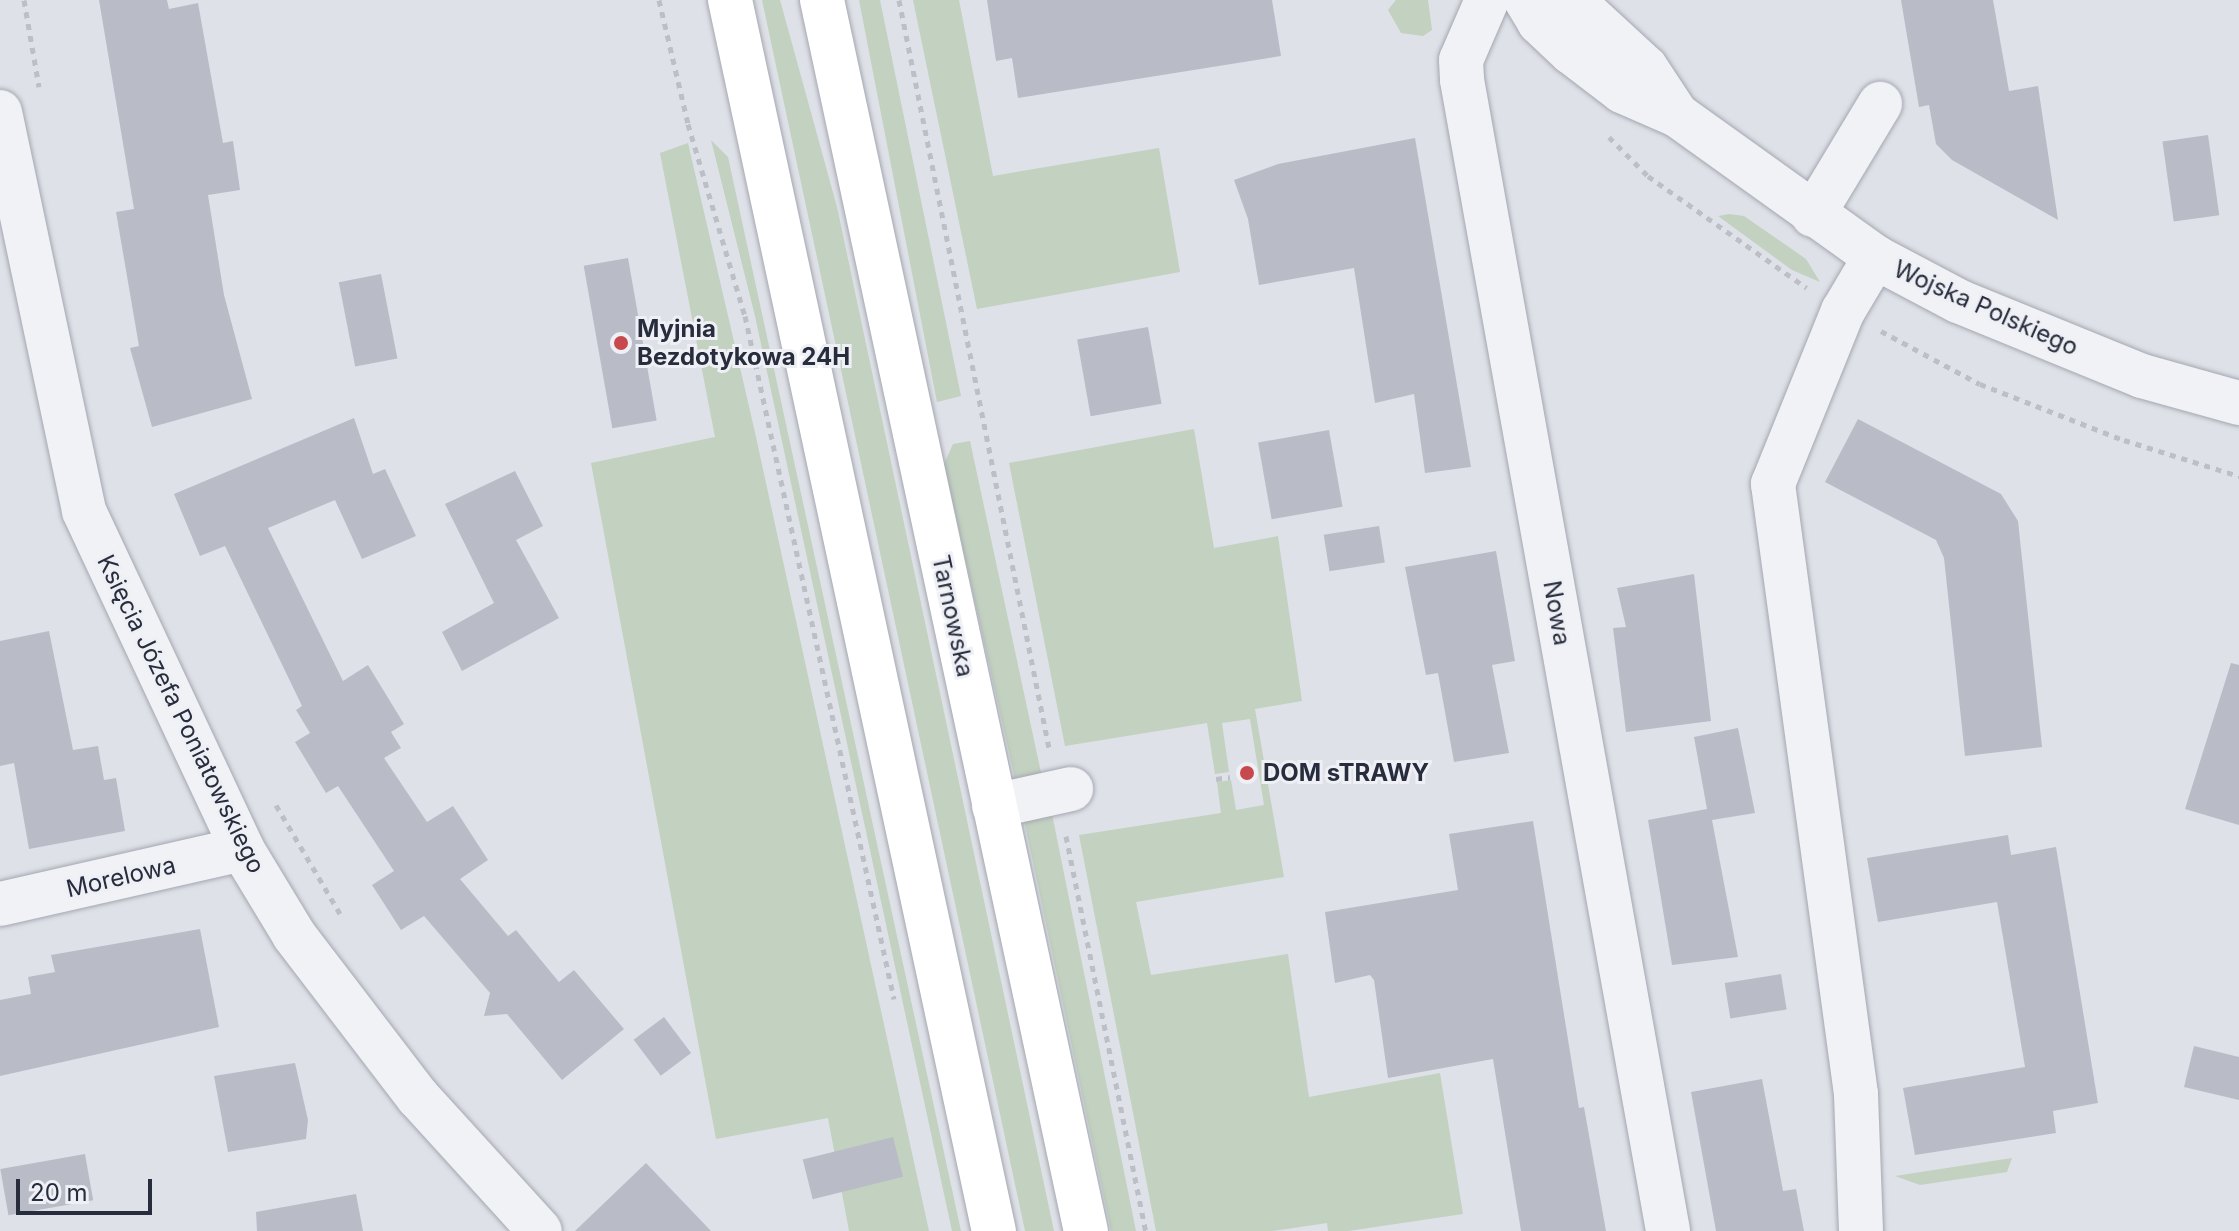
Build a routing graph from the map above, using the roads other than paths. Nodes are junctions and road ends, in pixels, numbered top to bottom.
1 (730, 0) edge
2 (822, 0) edge
3 (1487, 0) edge
4 (1526, 0) edge
5 (1572, 0) edge
6 (1880, 104) dead end
7 (0, 112) edge
8 (1677, 115) junction
9 (1813, 215) junction
10 (1875, 257) junction
11 (2239, 403) edge
12 (1064, 791) road end
13 (994, 806) junction
14 (242, 849) junction
15 (0, 904) edge
16 (540, 1231) edge
17 (994, 1231) edge
18 (1086, 1231) edge
19 (1668, 1231) edge
20 (1861, 1231) edge

1 - 17 main road
2 - 13 main road, Tarnowska
3 - 19 street, Nowa
4 - 8 street, Wojska Polskiego
5 - 8 street, Wojska Polskiego
6 - 9 street
7 - 14 street, Księcia Józefa Poniatowskiego
8 - 9 street, Wojska Polskiego
9 - 10 street, Wojska Polskiego
10 - 11 street, Wojska Polskiego
10 - 20 street
12 - 13 street
13 - 18 main road, Tarnowska
14 - 15 street, Morelowa
14 - 16 street, Księcia Józefa Poniatowskiego

